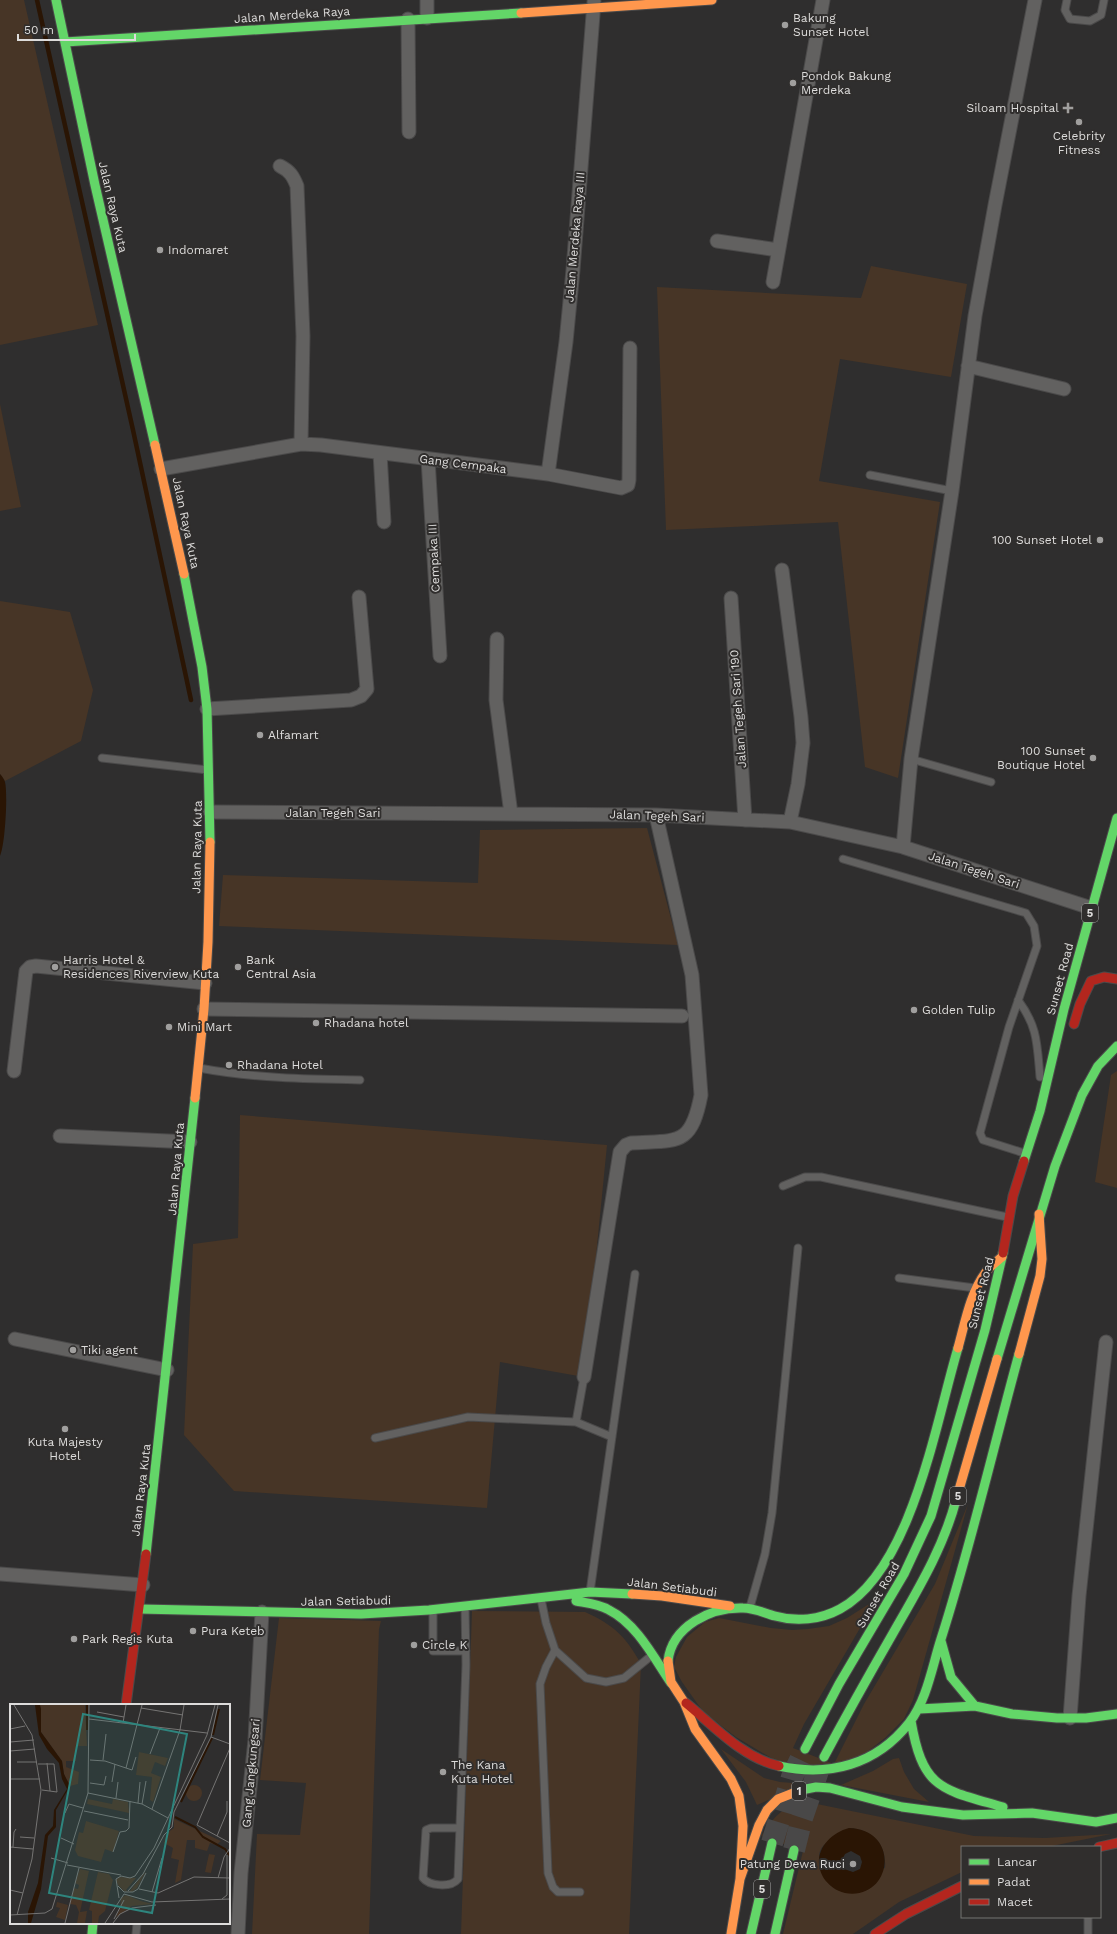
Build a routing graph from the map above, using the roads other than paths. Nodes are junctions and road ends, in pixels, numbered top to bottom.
1 (56, 0) edge
2 (427, 0) edge
3 (712, 0) edge
4 (823, 0) edge
5 (1035, 0) edge
6 (1067, 0) edge
7 (1104, 0) edge
8 (594, 5) edge
9 (428, 18) junction
10 (408, 19) junction
11 (65, 42) junction
12 (409, 132) dead end
13 (280, 166) dead end
14 (717, 241) dead end
15 (778, 250) junction
16 (773, 282) dead end
17 (630, 348) dead end
18 (968, 366) junction
19 (1064, 389) dead end
20 (301, 444) junction
21 (380, 453) junction
22 (428, 459) junction
23 (161, 469) junction
24 (548, 474) junction
25 (870, 475) dead end
26 (952, 491) junction
27 (384, 522) dead end
28 (782, 570) dead end
29 (359, 597) dead end
30 (731, 598) dead end
31 (497, 639) dead end
32 (440, 656) dead end
33 (207, 709) junction
34 (102, 758) dead end
35 (910, 759) junction
36 (208, 770) junction
37 (991, 782) dead end
38 (210, 812) junction
39 (511, 814) junction
40 (656, 815) junction
41 (1117, 818) edge
42 (745, 820) junction
43 (790, 822) junction
44 (903, 847) junction
45 (843, 859) dead end
46 (1091, 908) junction
47 (1117, 979) edge
48 (205, 983) junction
49 (1018, 1000) junction
50 (204, 1009) junction
51 (682, 1016) dead end
52 (1070, 1036) dead end
53 (1117, 1036) edge
54 (1117, 1046) edge
55 (1064, 1048) dead end
56 (1098, 1066) junction
57 (197, 1068) junction
58 (14, 1070) dead end
59 (360, 1080) dead end
60 (1047, 1081) junction
61 (1042, 1101) junction
62 (60, 1136) dead end
63 (190, 1142) junction
64 (1026, 1154) junction
65 (783, 1186) dead end
66 (1039, 1214) junction
67 (1009, 1217) junction
68 (798, 1248) dead end
69 (1002, 1257) junction
70 (636, 1274) dead end
71 (899, 1278) dead end
72 (977, 1288) junction
73 (15, 1339) dead end
74 (1106, 1342) dead end
75 (167, 1370) junction
76 (584, 1377) joint
77 (576, 1422) junction
78 (612, 1437) junction
79 (375, 1438) dead end
80 (0, 1574) edge
81 (143, 1586) junction
82 (590, 1592) junction
83 (551, 1598) junction
84 (541, 1599) junction
85 (589, 1603) junction
86 (465, 1606) junction
87 (746, 1608) junction
88 (140, 1609) junction
89 (433, 1610) junction
90 (262, 1612) junction
91 (941, 1641) junction
92 (555, 1650) junction
93 (466, 1651) junction
94 (651, 1656) junction
95 (671, 1683) junction
96 (683, 1701) junction
97 (126, 1704) edge
98 (976, 1706) junction
99 (919, 1709) junction
100 (1117, 1714) edge
101 (1070, 1718) junction
102 (911, 1721) junction
103 (805, 1749) tunnel mouth
104 (824, 1757) dead end
105 (1032, 1813) junction
106 (1117, 1818) edge
107 (460, 1828) junction
108 (772, 1843) tunnel mouth
109 (1117, 1843) edge
110 (1101, 1847) edge
111 (794, 1850) tunnel mouth
112 (740, 1879) junction
113 (961, 1886) edge
114 (580, 1892) dead end
115 (1088, 1918) edge
116 (93, 1924) edge
117 (137, 1924) edge
118 (92, 1934) edge
119 (136, 1934) edge
120 (238, 1934) edge
121 (731, 1934) edge
122 (752, 1934) edge
123 (775, 1934) edge
124 (875, 1934) edge
125 (1088, 1934) edge

1 - 11 main road, Jalan Raya Kuta
2 - 9 street
3 - 8 main road, Jalan Merdeka Raya
4 - 15 street
5 - 18 street
6 - 7 lane
8 - 9 main road, Jalan Merdeka Raya
8 - 24 street, Jalan Merdeka Raya III
9 - 10 main road, Jalan Merdeka Raya
10 - 11 main road, Jalan Merdeka Raya
10 - 12 street
11 - 23 main road, Jalan Raya Kuta
13 - 20 street
14 - 15 street
15 - 16 street
17 - 24 street, Gang Cempaka
18 - 19 street
18 - 26 street
20 - 21 street, Gang Cempaka
20 - 23 street, Gang Cempaka
21 - 22 street, Gang Cempaka
21 - 27 street
22 - 24 street, Gang Cempaka
22 - 32 street, Cempaka III
23 - 33 main road, Jalan Raya Kuta
25 - 26 lane
26 - 35 street
28 - 43 street
29 - 33 street
30 - 42 street, Jalan Tegeh Sari 190
31 - 39 street
33 - 36 main road, Jalan Raya Kuta
34 - 36 lane
35 - 37 lane
35 - 44 street
36 - 38 main road, Jalan Raya Kuta
38 - 39 street, Jalan Tegeh Sari
38 - 48 main road, Jalan Raya Kuta
39 - 40 street, Jalan Tegeh Sari
40 - 42 street, Jalan Tegeh Sari
40 - 76 street
41 - 46 main road, Sunset Road / 5
42 - 43 street, Jalan Tegeh Sari
43 - 44 street, Jalan Tegeh Sari
44 - 46 street, Jalan Tegeh Sari
45 - 49 lane
46 - 60 main road, Sunset Road / 5
47 - 52 main road
48 - 50 main road, Jalan Raya Kuta
48 - 58 street
49 - 61 lane
49 - 64 lane
50 - 51 street
50 - 57 main road, Jalan Raya Kuta
53 - 56 main road
54 - 56 main road, 5
55 - 60 main road
56 - 66 main road, 5
57 - 59 lane
57 - 63 main road, Jalan Raya Kuta
60 - 61 main road, Sunset Road / 5
61 - 64 main road, Sunset Road / 5
62 - 63 street
63 - 75 main road, Jalan Raya Kuta
64 - 67 main road, Sunset Road / 5
65 - 67 lane
66 - 91 main road
66 - 104 main road, 5
67 - 69 main road, Sunset Road / 5
68 - 87 lane
69 - 72 main road, Jalan Setiabudi
69 - 103 main road, Sunset Road / 5
70 - 78 lane
71 - 72 lane
72 - 87 main road, Jalan Setiabudi
73 - 75 street
74 - 101 street
75 - 81 main road, Jalan Raya Kuta
76 - 77 lane
77 - 78 lane
77 - 79 lane
78 - 82 lane
80 - 81 street
81 - 88 main road, Jalan Raya Kuta
82 - 83 main road, Jalan Setiabudi
82 - 85 lane
82 - 87 main road, Jalan Setiabudi
83 - 84 main road, Jalan Setiabudi
83 - 85 main road, Jalan Setiabudi
84 - 86 main road, Jalan Setiabudi
84 - 92 lane
85 - 94 main road, Jalan Setiabudi
86 - 89 main road, Jalan Setiabudi
86 - 93 lane
87 - 95 main road
88 - 90 main road, Jalan Setiabudi
88 - 97 main road, Jalan Raya Kuta
89 - 90 main road, Jalan Setiabudi
89 - 93 lane
90 - 120 street, Gang Jangkungsari
91 - 98 main road
91 - 99 main road
92 - 94 lane
92 - 114 lane
93 - 107 lane
94 - 95 main road, Jalan Setiabudi
95 - 96 main road, Jalan Setiabudi
96 - 102 main road
96 - 112 main road
98 - 99 main road
98 - 101 main road
99 - 102 main road
100 - 101 main road
102 - 105 main road
105 - 106 main road, 1
105 - 112 main road, 1
107 - 107 lane
108 - 122 main road, 5
109 - 110 main road
111 - 123 main road, 5
112 - 121 main road, 1
113 - 124 main road
115 - 125 lane
116 - 118 main road
117 - 119 lane

